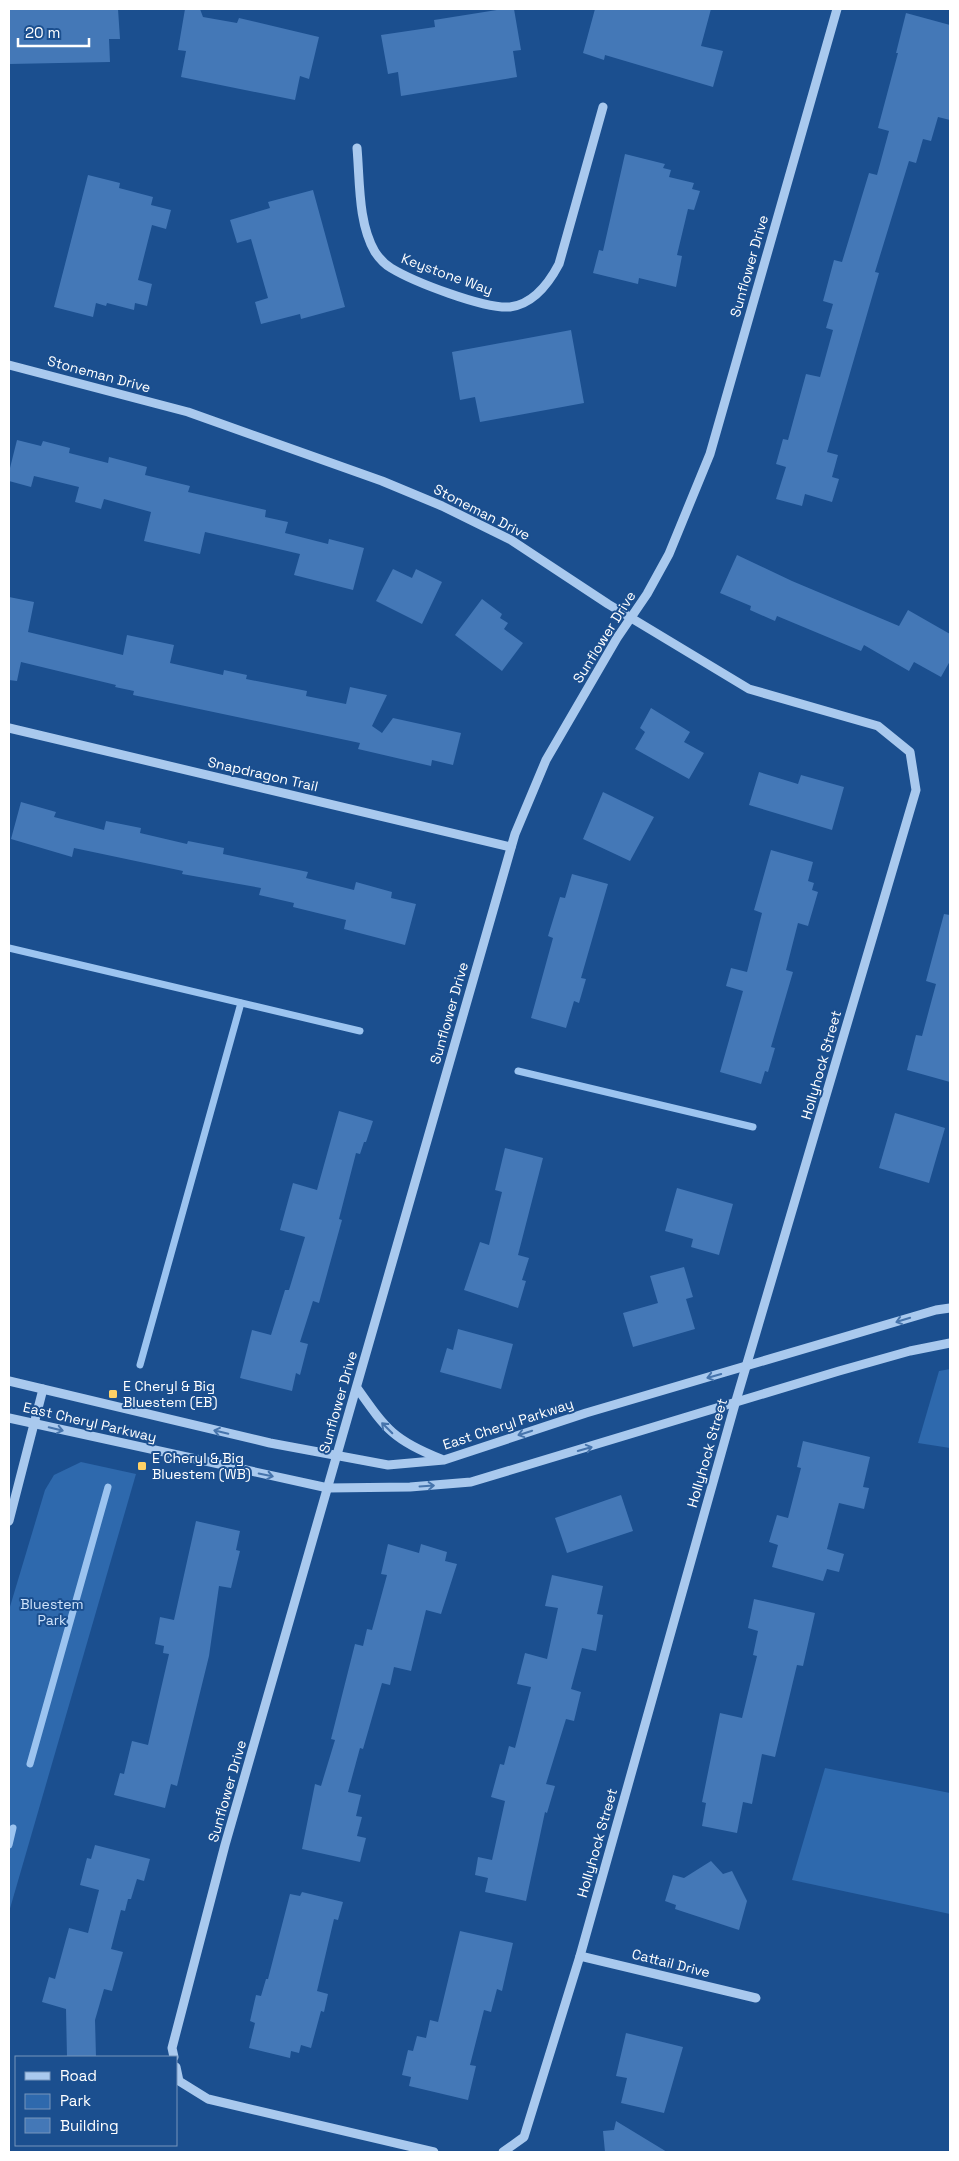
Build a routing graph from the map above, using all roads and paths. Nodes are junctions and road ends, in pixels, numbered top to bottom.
1 (837, 9) edge
2 (603, 106) dead end
3 (357, 148) dead end
4 (9, 365) edge
5 (632, 618) junction
6 (9, 728) edge
7 (910, 752) joint
8 (511, 847) junction
9 (950, 1308) edge
10 (950, 1343) edge
11 (747, 1366) junction
12 (9, 1381) edge
13 (357, 1388) junction
14 (42, 1389) junction
15 (735, 1404) junction
16 (9, 1418) edge
17 (34, 1424) junction
18 (336, 1457) junction
19 (444, 1460) junction
20 (328, 1488) junction
21 (9, 1521) edge
22 (580, 1956) junction
23 (756, 1998) dead end
24 (174, 2056) edge
25 (178, 2076) edge
26 (434, 2152) edge
27 (502, 2152) edge

1 - 5 street, Sunflower Drive
2 - 3 street, Keystone Way
4 - 5 street, Stoneman Drive
5 - 7 street, Stoneman Drive
5 - 8 street, Sunflower Drive
6 - 8 street, Snapdragon Trail
7 - 11 street, Hollyhock Street
8 - 13 street, Sunflower Drive
9 -> 11 street, East Cheryl Parkway
10 - 15 street, East Cheryl Parkway
11 - 15 street, Hollyhock Street
11 -> 19 street, East Cheryl Parkway
12 - 14 street, East Cheryl Parkway
13 - 18 street, Sunflower Drive
19 -> 13 street
14 - 17 street
18 -> 14 street, East Cheryl Parkway
20 -> 15 street, East Cheryl Parkway
15 - 22 street, Hollyhock Street
16 - 17 street, East Cheryl Parkway
17 -> 20 street, East Cheryl Parkway
17 - 21 street
18 - 19 street, East Cheryl Parkway
18 - 20 street, Sunflower Drive
20 - 24 street, Sunflower Drive
22 - 23 street, Cattail Drive
22 - 27 street, Hollyhock Street
25 - 26 street

